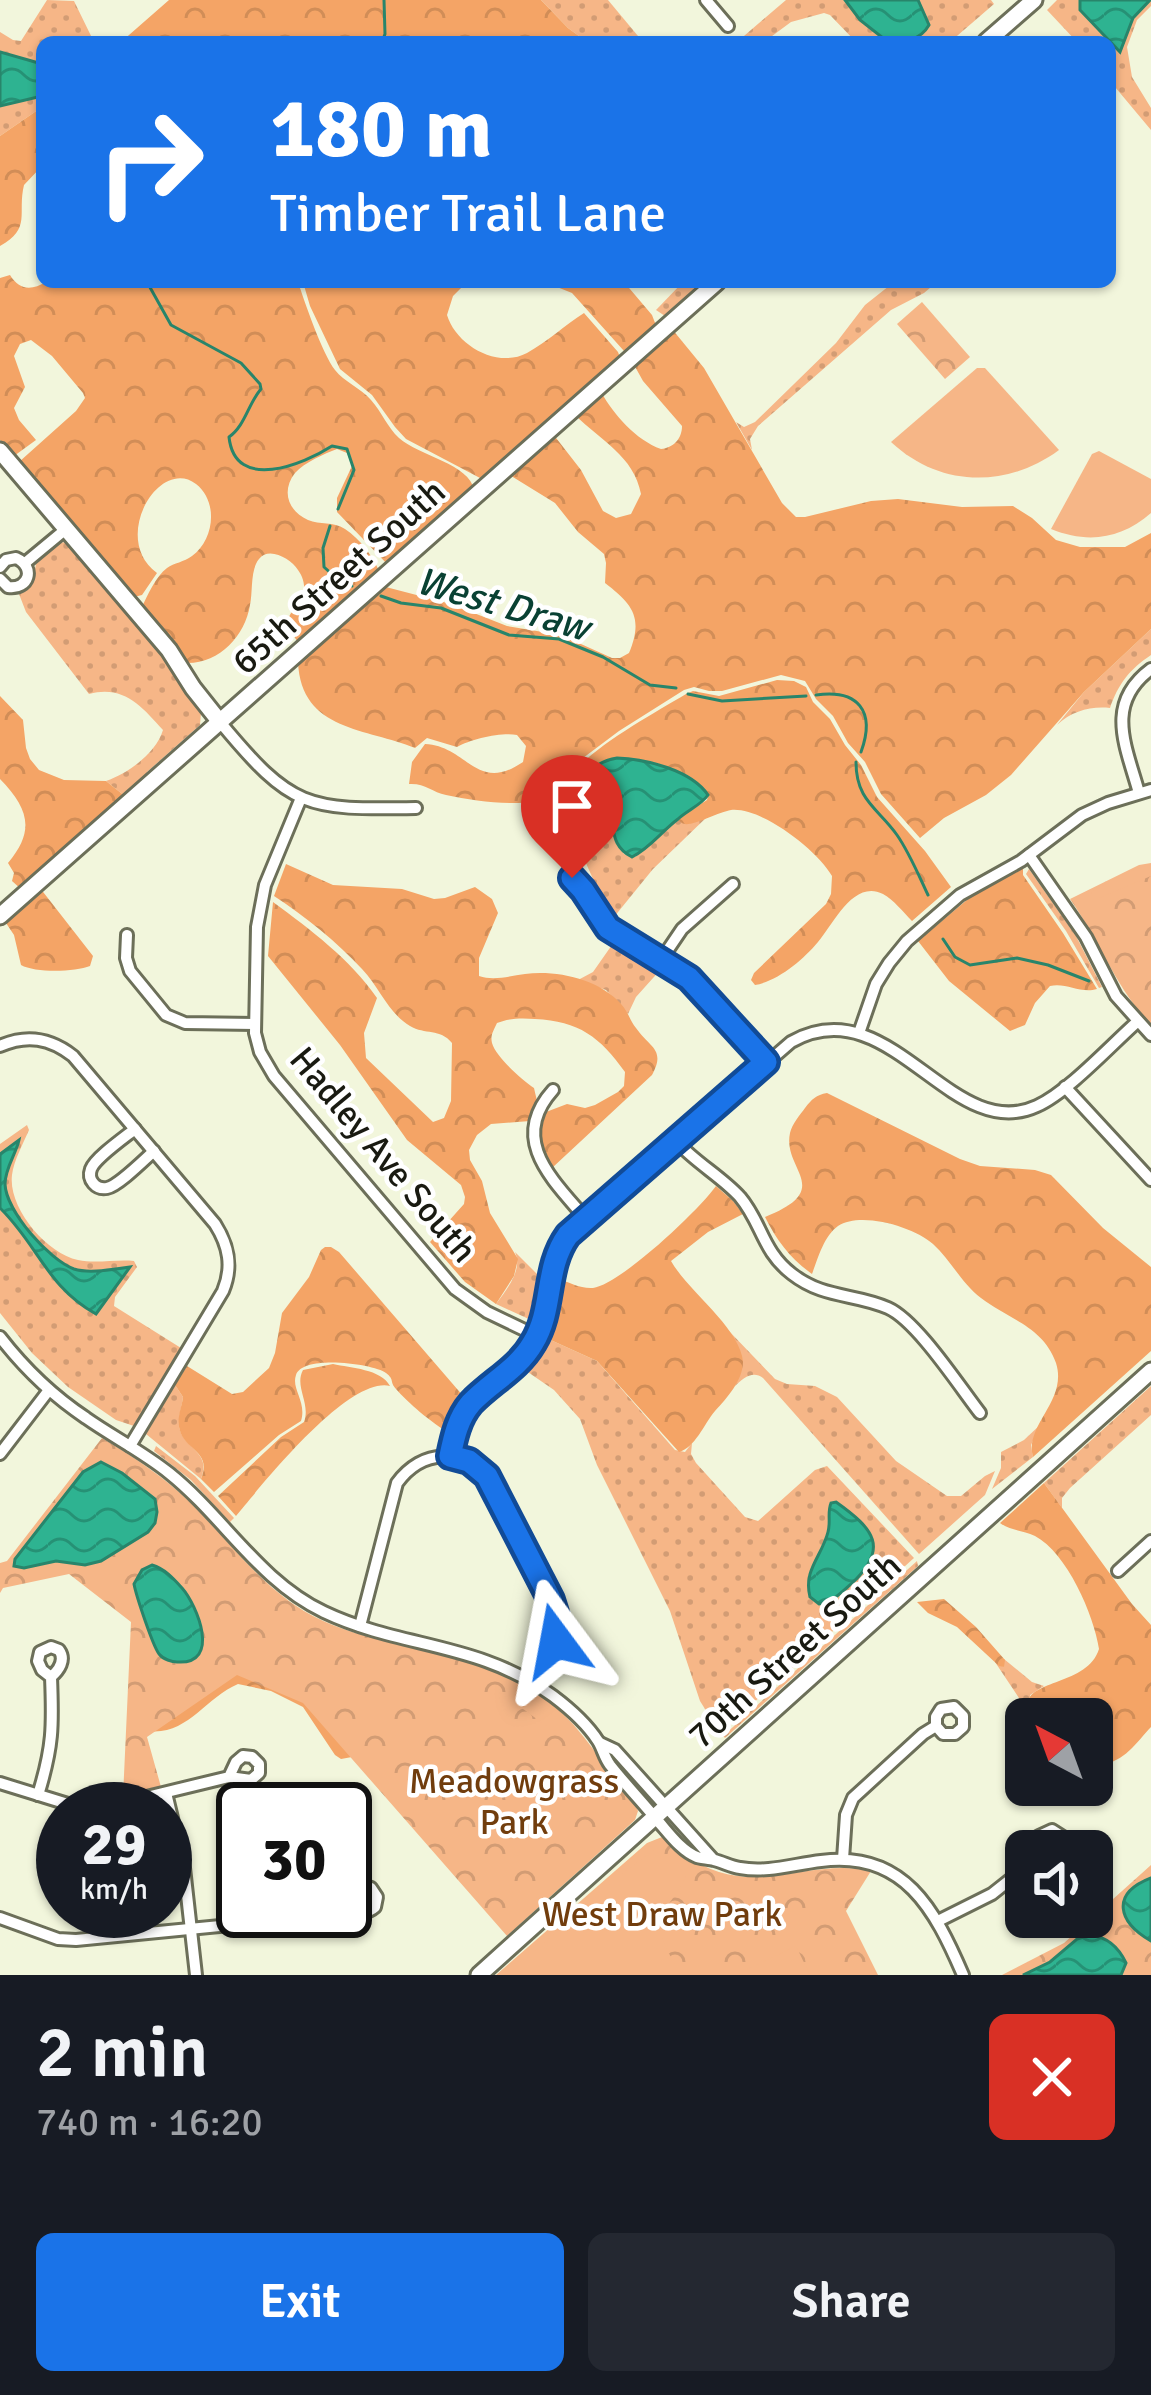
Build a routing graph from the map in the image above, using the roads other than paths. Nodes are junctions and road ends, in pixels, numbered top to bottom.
1 (706, 0) edge
2 (1021, 4) edge
3 (728, 26) dead end
4 (992, 36) edge
5 (710, 288) edge
6 (0, 451) edge
7 (66, 529) junction
8 (25, 563) junction
9 (0, 567) edge
10 (0, 579) edge
11 (1151, 669) edge
12 (220, 722) junction
13 (1145, 791) edge
14 (301, 798) junction
15 (416, 808) dead end
16 (1029, 855) junction
17 (569, 878) dead end
18 (733, 884) dead end
19 (0, 916) edge
20 (127, 935) dead end
21 (661, 960) junction
22 (1137, 1022) junction
23 (255, 1024) junction
24 (859, 1033) junction
25 (1151, 1036) edge
26 (0, 1046) edge
27 (766, 1062) junction
28 (1065, 1087) junction
29 (553, 1090) dead end
30 (135, 1129) junction
31 (676, 1142) junction
32 (154, 1151) junction
33 (1151, 1180) edge
34 (586, 1219) junction
35 (537, 1336) junction
36 (0, 1337) edge
37 (1151, 1371) edge
38 (49, 1390) junction
39 (980, 1413) dead end
40 (130, 1446) junction
41 (0, 1454) edge
42 (450, 1456) junction
43 (1151, 1541) edge
44 (1118, 1571) dead end
45 (360, 1626) junction
46 (51, 1677) dead end
47 (534, 1683) junction
48 (936, 1726) dead end
49 (229, 1777) dead end
50 (41, 1782) edge
51 (0, 1783) edge
52 (192, 1786) edge
53 (36, 1794) edge
54 (661, 1812) junction
55 (843, 1859) junction
56 (1005, 1884) edge
57 (0, 1918) edge
58 (938, 1921) junction
59 (36, 1929) edge
60 (192, 1938) edge
61 (196, 1975) edge
62 (479, 1975) edge
63 (963, 1975) edge

1 - 3 street
2 - 4 street
5 - 12 street, 65th Street South
6 - 7 street
7 - 8 street
7 - 12 street
8 - 9 street
8 - 10 street
11 - 13 street
12 - 14 street
12 - 19 street, 65th Street South
13 - 16 street
14 - 15 street
14 - 23 street, Hadley Ave South
16 - 22 street
16 - 24 street
17 - 21 street
18 - 21 street
20 - 23 street
21 - 27 street
22 - 25 street
22 - 28 street
23 - 35 street, Hadley Ave South
24 - 27 street
24 - 28 street
26 - 30 street
27 - 31 street
28 - 33 street
29 - 34 street
30 - 32 street
30 - 32 street
31 - 34 street
31 - 39 street
32 - 40 street
34 - 35 street
35 - 42 street
36 - 38 street
37 - 54 street, 70th Street South
38 - 40 street
38 - 41 street
40 - 45 street
42 - 45 street
42 - 47 street
43 - 44 street
45 - 47 street
46 - 50 street
47 - 54 street
48 - 55 street
49 - 52 street
51 - 53 street
54 - 55 street
54 - 62 street, 70th Street South
55 - 58 street
56 - 58 street
57 - 59 street
58 - 63 street
60 - 61 street

